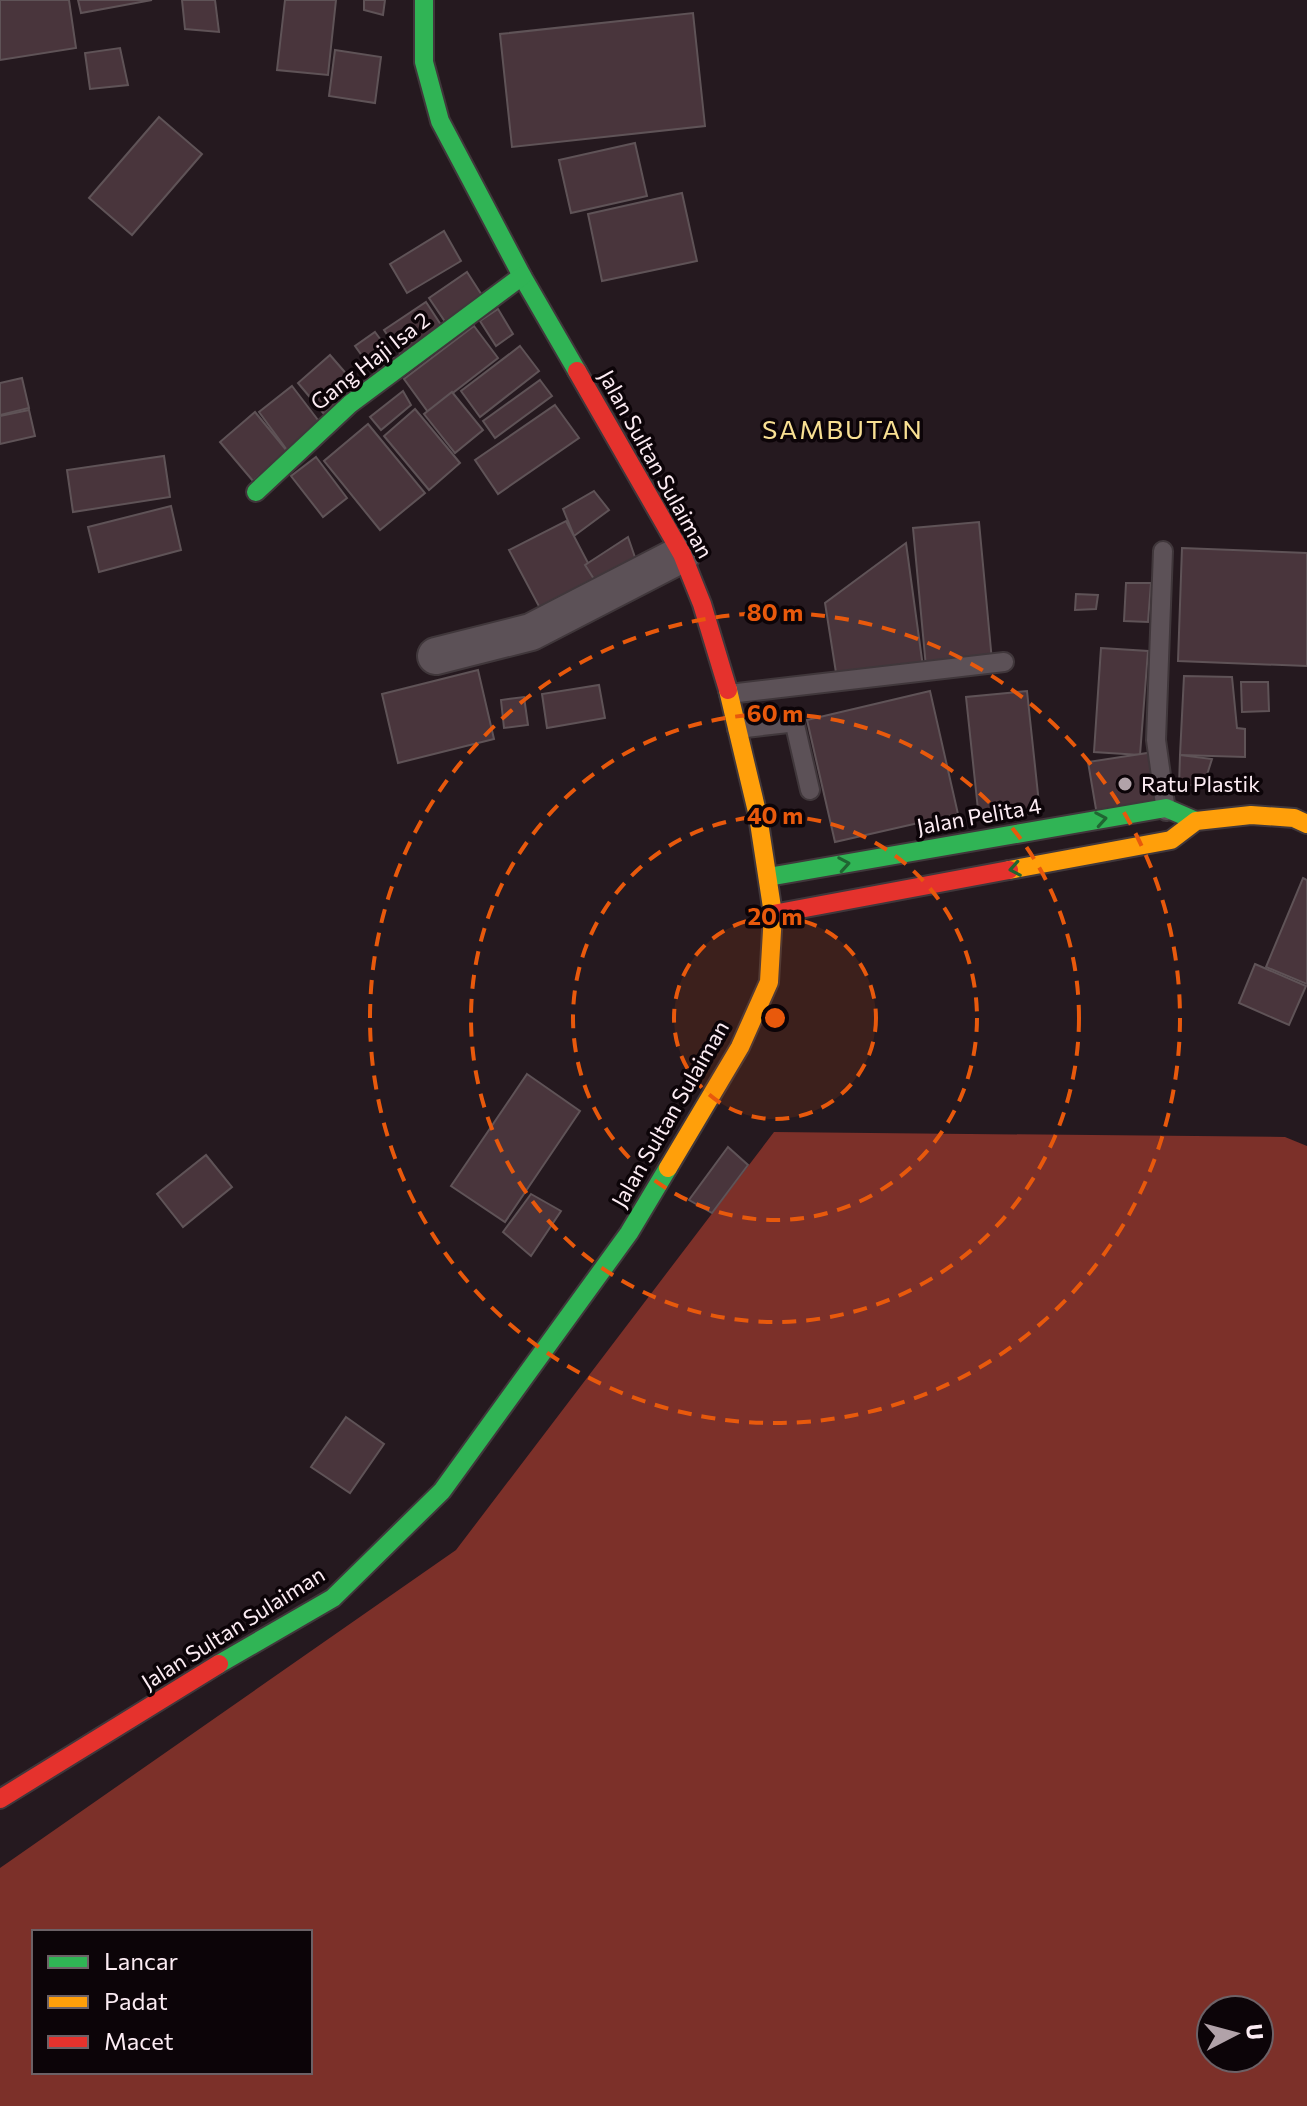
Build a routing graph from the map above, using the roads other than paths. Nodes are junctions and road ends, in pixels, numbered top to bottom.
1 (424, 0) edge
2 (522, 276) junction
3 (256, 492) dead end
4 (1163, 551) dead end
5 (682, 554) junction
6 (436, 656) dead end
7 (1004, 662) dead end
8 (729, 694) junction
9 (737, 729) junction
10 (810, 790) dead end
11 (1166, 808) junction
12 (1196, 821) junction
13 (1307, 824) edge
14 (1171, 840) junction
15 (768, 877) junction
16 (773, 914) junction
17 (0, 1799) edge

1 - 2 main road, Jalan Sultan Sulaiman
2 - 3 main road, Gang Haji Isa 2
2 - 5 main road, Jalan Sultan Sulaiman
4 - 11 lane
5 - 6 street
5 - 8 main road, Jalan Sultan Sulaiman
7 - 8 lane
8 - 9 main road, Jalan Sultan Sulaiman
9 - 10 lane
9 - 15 main road, Jalan Sultan Sulaiman
11 - 12 main road
11 - 14 lane
15 -> 11 main road, Jalan Pelita 4
12 - 13 main road
12 - 14 main road
14 -> 16 main road
15 - 16 main road, Jalan Sultan Sulaiman
16 - 17 main road, Jalan Sultan Sulaiman

